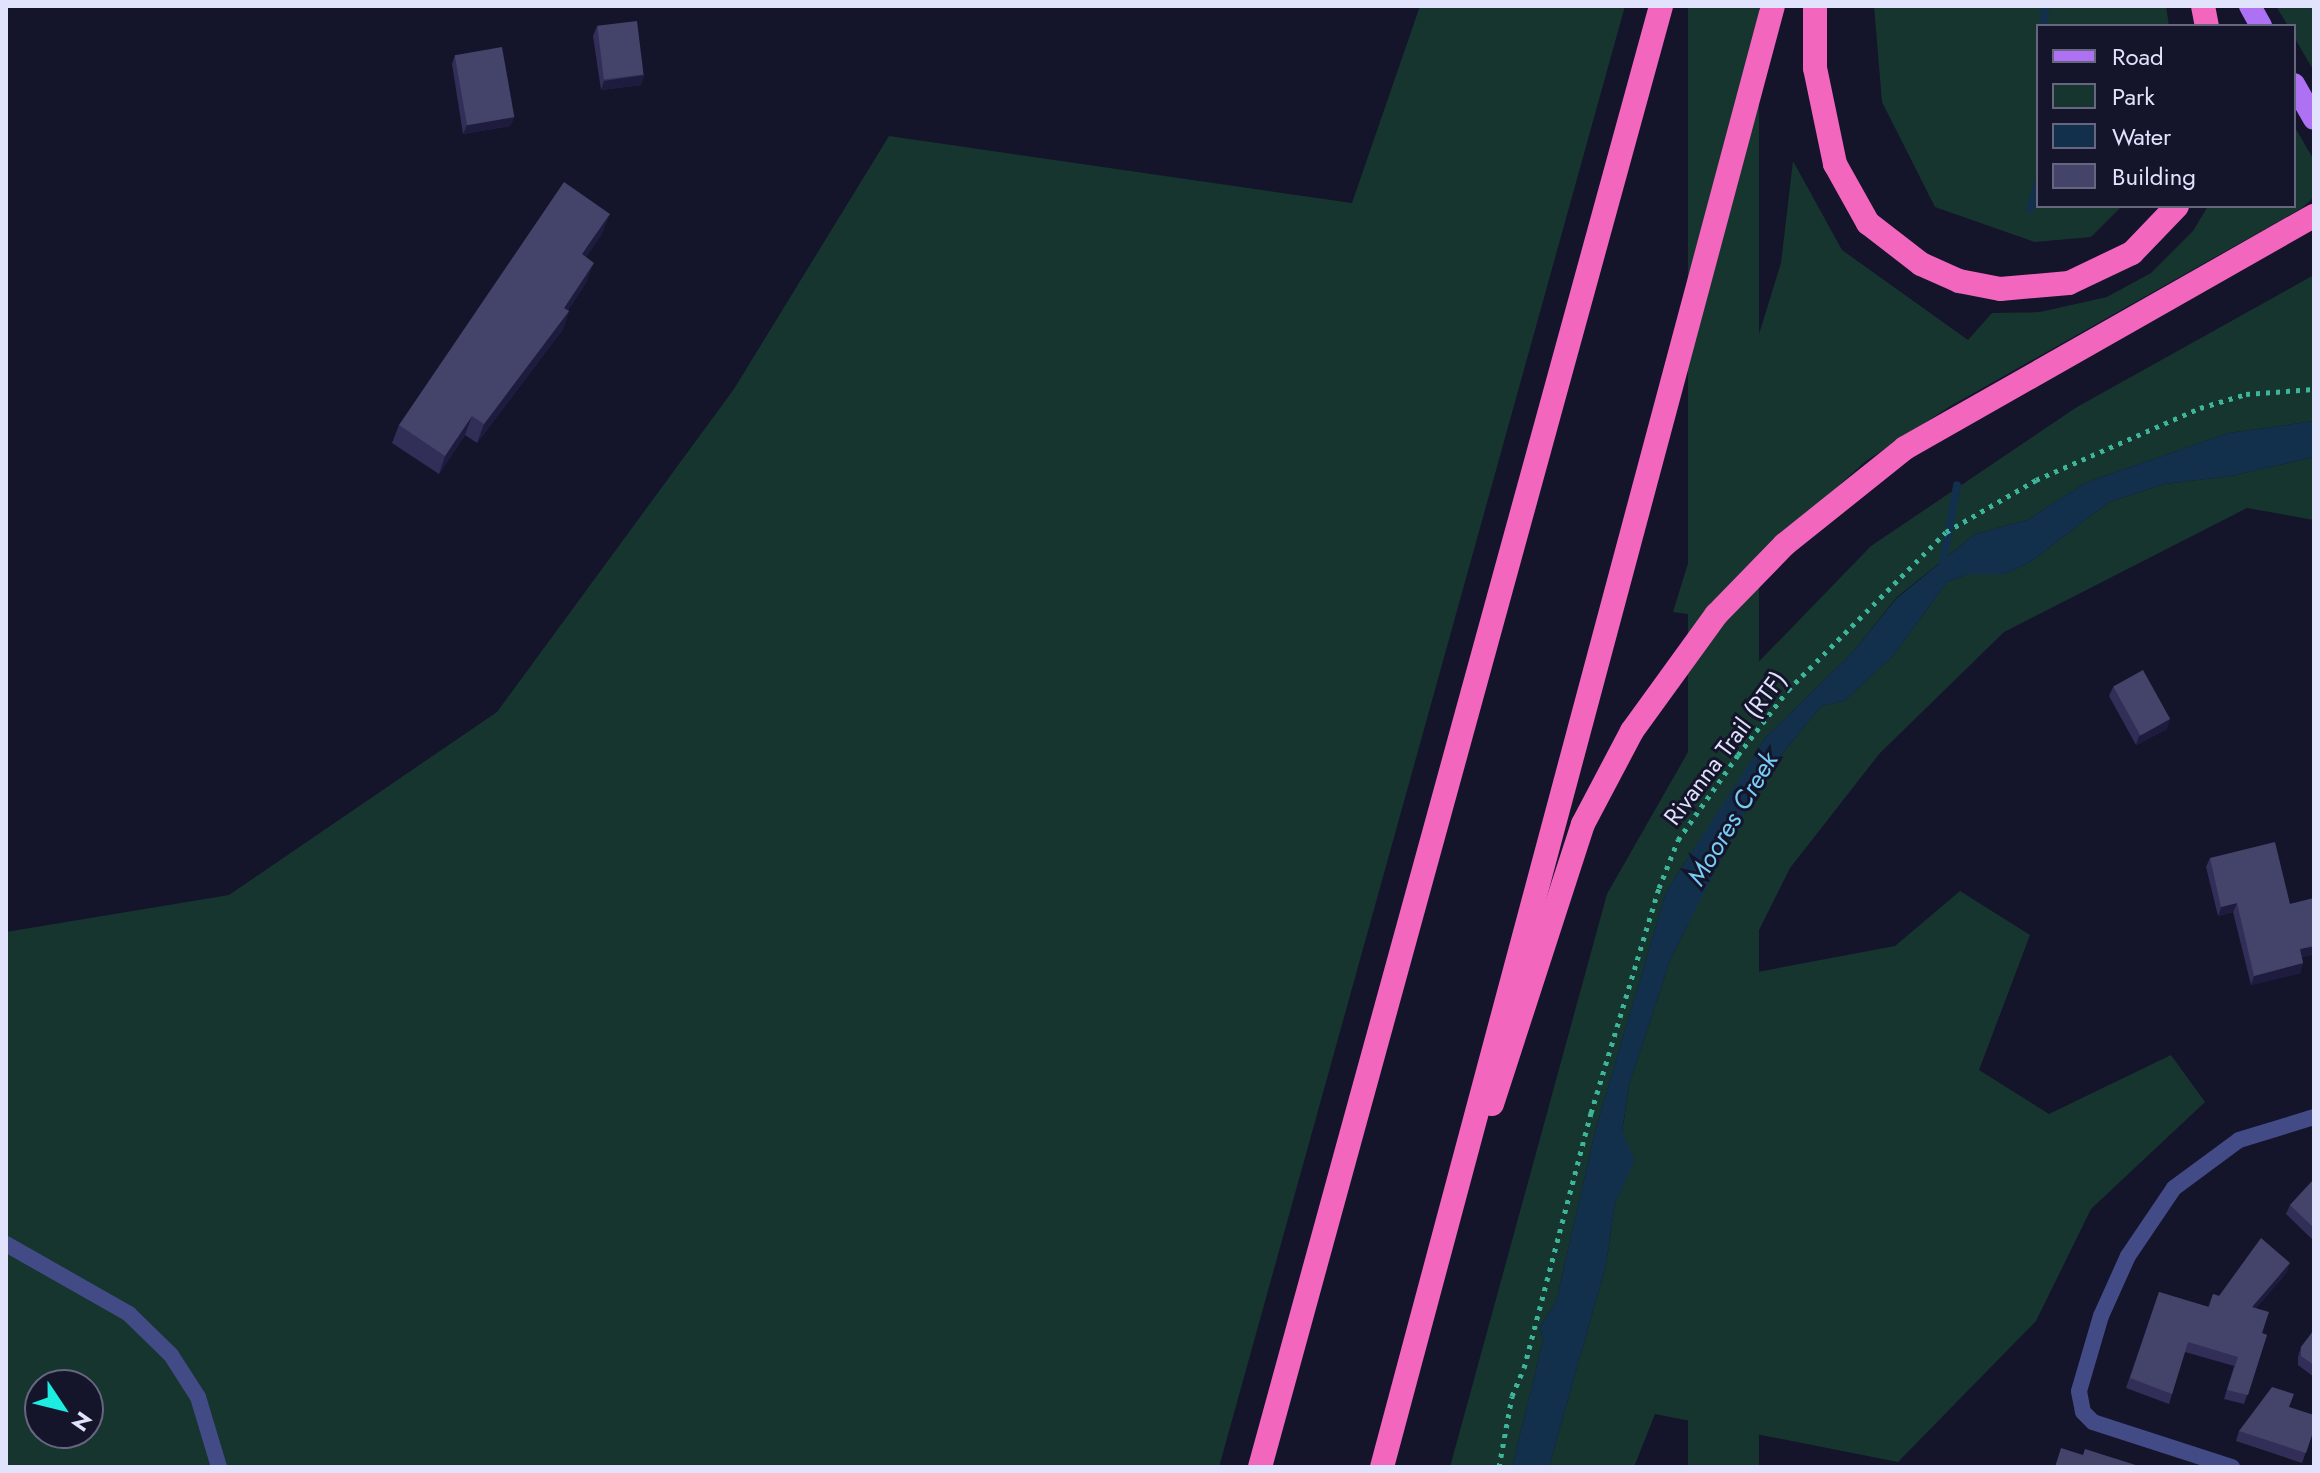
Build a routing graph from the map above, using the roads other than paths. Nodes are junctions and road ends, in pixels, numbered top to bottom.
1 (1661, 6) edge
2 (1773, 6) edge
3 (1815, 6) edge
4 (2250, 6) edge
5 (2260, 24) edge
6 (2296, 88) edge
7 (2314, 119) edge
8 (2175, 208) edge
9 (2314, 216) edge
10 (2314, 1117) edge
11 (6, 1244) edge
12 (1428, 1288) junction
13 (219, 1467) edge
14 (1260, 1467) edge
15 (1382, 1467) edge
16 (2232, 1467) edge

1 - 14 highway
2 - 12 highway
3 - 8 highway
4 - 5 main road
6 - 7 main road
9 - 12 highway
10 - 16 street
11 - 13 street
12 - 15 highway

